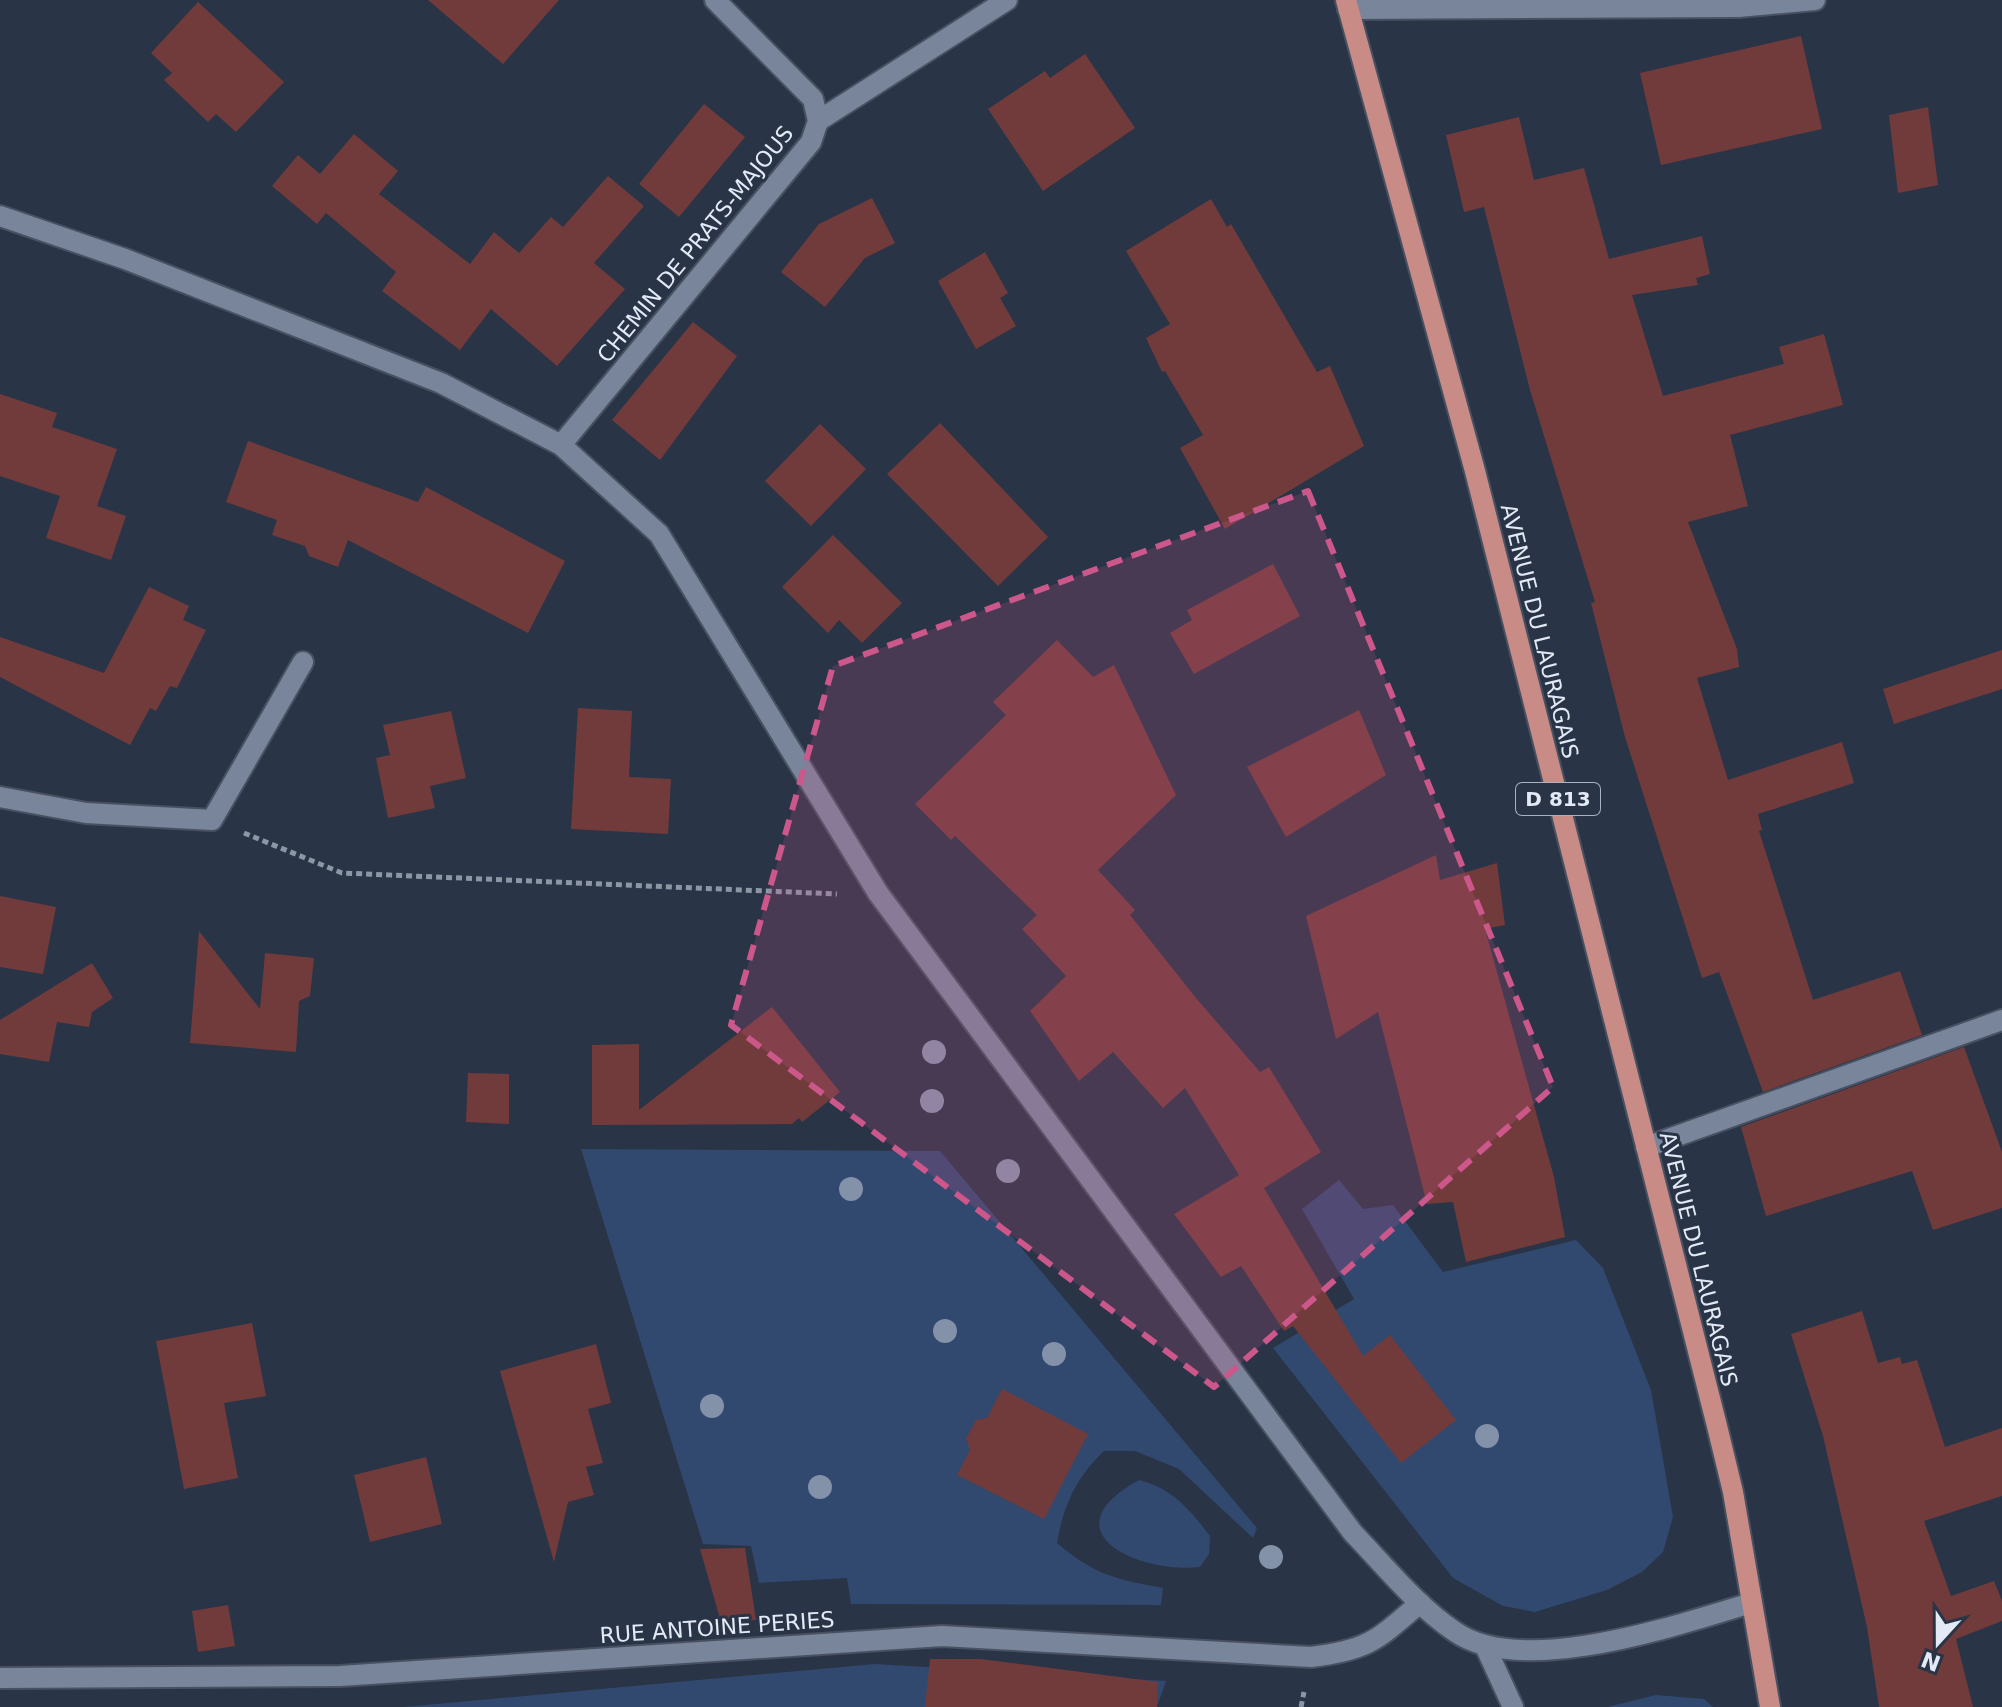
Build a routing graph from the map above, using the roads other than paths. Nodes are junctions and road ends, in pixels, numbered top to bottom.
1 (715, 0) edge
2 (1007, 0) edge
3 (1815, 0) edge
4 (1347, 4) edge
5 (818, 121) junction
6 (0, 216) edge
7 (561, 445) junction
8 (303, 662) dead end
9 (0, 797) edge
10 (2002, 1020) edge
11 (1646, 1147) junction
12 (1420, 1603) junction
13 (1751, 1603) junction
14 (1485, 1646) junction
15 (0, 1678) edge
16 (1513, 1707) edge
17 (1770, 1707) edge

1 - 5 street, CHEMIN DE PRATS-MAJOUS
2 - 5 street
3 - 4 street
4 - 11 main road, AVENUE DU LAURAGAIS / D 813
5 - 7 street, CHEMIN DE PRATS-MAJOUS
6 - 7 street
7 - 12 street
8 - 9 street
10 - 11 street
11 - 13 main road, AVENUE DU LAURAGAIS / D 813
12 - 14 street
12 - 15 street, RUE ANTOINE PERIES
13 - 14 street
13 - 17 main road, AVENUE DU LAURAGAIS / D 813
14 - 16 street

